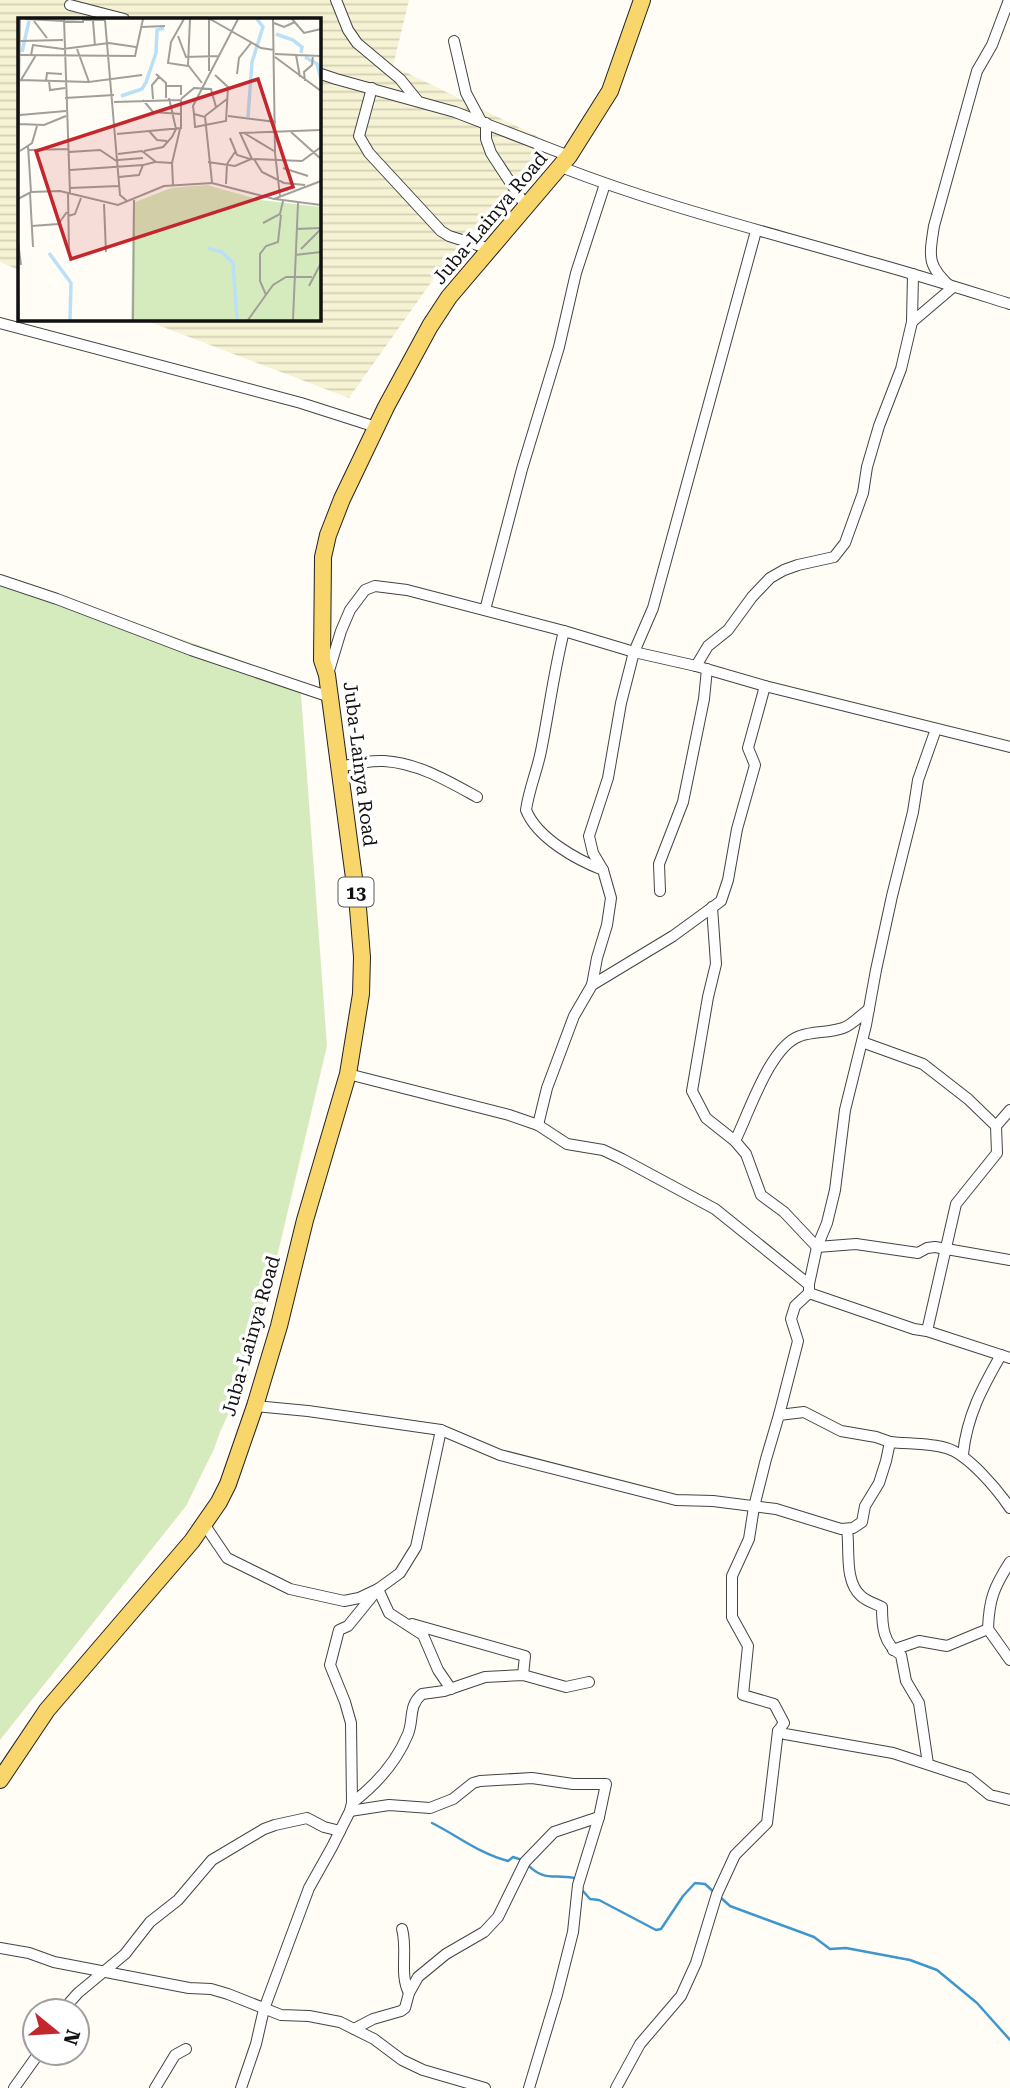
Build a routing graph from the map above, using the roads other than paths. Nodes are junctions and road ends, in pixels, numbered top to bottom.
1 (336, 0) edge
2 (642, 0) edge
3 (1009, 0) edge
4 (70, 5) dead end
5 (120, 18) edge
6 (454, 41) dead end
7 (320, 74) edge
8 (372, 88) junction
9 (417, 100) junction
10 (483, 122) junction
11 (565, 162) junction
12 (605, 184) junction
13 (527, 208) junction
14 (756, 230) junction
15 (490, 249) junction
16 (913, 274) junction
17 (952, 288) junction
18 (1010, 304) edge
19 (912, 321) junction
20 (0, 323) edge
21 (376, 427) junction
22 (0, 580) edge
23 (485, 610) junction
24 (564, 631) junction
25 (634, 652) junction
26 (702, 667) junction
27 (327, 675) junction
28 (765, 686) junction
29 (330, 697) junction
30 (936, 729) junction
31 (1010, 747) edge
32 (339, 766) junction
33 (477, 797) dead end
34 (603, 870) junction
35 (660, 891) dead end
36 (712, 907) junction
37 (592, 985) junction
38 (869, 1009) junction
39 (862, 1042) junction
40 (348, 1074) junction
41 (1010, 1110) edge
42 (538, 1125) junction
43 (996, 1126) junction
44 (735, 1141) junction
45 (817, 1247) junction
46 (946, 1249) junction
47 (1010, 1260) edge
48 (808, 1288) junction
49 (927, 1331) junction
50 (1005, 1356) edge
51 (255, 1406) junction
52 (779, 1415) junction
53 (441, 1430) junction
54 (890, 1442) junction
55 (962, 1454) junction
56 (754, 1507) junction
57 (1010, 1508) edge
58 (204, 1524) junction
59 (847, 1529) junction
60 (1010, 1562) edge
61 (377, 1589) junction
62 (402, 1621) junction
63 (988, 1629) junction
64 (892, 1650) junction
65 (1010, 1660) edge
66 (523, 1675) junction
67 (589, 1682) dead end
68 (450, 1689) junction
69 (778, 1731) junction
70 (928, 1764) junction
71 (0, 1780) edge
72 (1010, 1800) edge
73 (351, 1807) junction
74 (599, 1817) junction
75 (340, 1830) junction
76 (402, 1929) dead end
77 (0, 1948) edge
78 (106, 1971) junction
79 (409, 1993) junction
80 (74, 1997) edge
81 (264, 2009) junction
82 (354, 2029) junction
83 (186, 2049) dead end
84 (28, 2067) edge
85 (14, 2088) edge
86 (155, 2088) edge
87 (241, 2088) edge
88 (485, 2088) edge
89 (529, 2088) edge
90 (616, 2088) edge

1 - 9 street
2 - 11 main road, Juba-Lainya Road / 13
3 - 17 street
4 - 5 street
6 - 10 street
7 - 8 street
8 - 9 street
8 - 15 street
9 - 10 street
10 - 11 street
10 - 13 street
11 - 12 street
11 - 13 main road, Juba-Lainya Road / 13
12 - 14 street
12 - 23 street
13 - 15 main road, Juba-Lainya Road / 13
14 - 16 street
14 - 25 street
15 - 21 main road, Juba-Lainya Road / 13
16 - 17 street
16 - 19 street
17 - 18 street
17 - 19 street
19 - 26 street
20 - 21 street
21 - 27 main road, Juba-Lainya Road / 13
22 - 29 street
23 - 24 street
23 - 27 street
24 - 25 street
24 - 34 street
25 - 26 street
25 - 34 street
26 - 28 street
26 - 35 street
27 - 29 main road, Juba-Lainya Road / 13
28 - 30 street
28 - 36 street
29 - 32 main road, Juba-Lainya Road / 13
30 - 31 street
30 - 38 street
32 - 33 street
32 - 40 main road, Juba-Lainya Road / 13
34 - 37 street
36 - 37 street
36 - 44 street
37 - 42 street
38 - 39 street
38 - 44 street
39 - 43 street
39 - 45 street
40 - 42 street
40 - 51 main road, Juba-Lainya Road / 13
41 - 43 street
42 - 48 street
43 - 46 street
44 - 45 street
45 - 46 street
45 - 48 street
46 - 47 street
46 - 49 street
48 - 49 street
48 - 52 street
49 - 50 street
50 - 55 street
51 - 53 street
51 - 58 main road, Juba-Lainya Road / 13
52 - 54 street
52 - 56 street
53 - 56 street
53 - 61 street
54 - 55 street
54 - 59 street
55 - 57 street
56 - 59 street
56 - 69 street
58 - 61 street
58 - 71 main road, Juba-Lainya Road / 13
59 - 64 street
60 - 63 street
61 - 62 street
61 - 73 street
62 - 66 street
62 - 68 street
63 - 64 street
63 - 65 street
64 - 70 street
66 - 67 street
66 - 68 street
68 - 73 street
69 - 70 street
69 - 90 street
70 - 72 street
73 - 74 street
73 - 75 street
74 - 79 street
74 - 89 street
75 - 78 street
75 - 81 street
76 - 79 street
77 - 78 street
78 - 80 street
78 - 81 street
79 - 82 street
81 - 82 street
81 - 87 street
82 - 88 street
83 - 86 street
84 - 85 street

